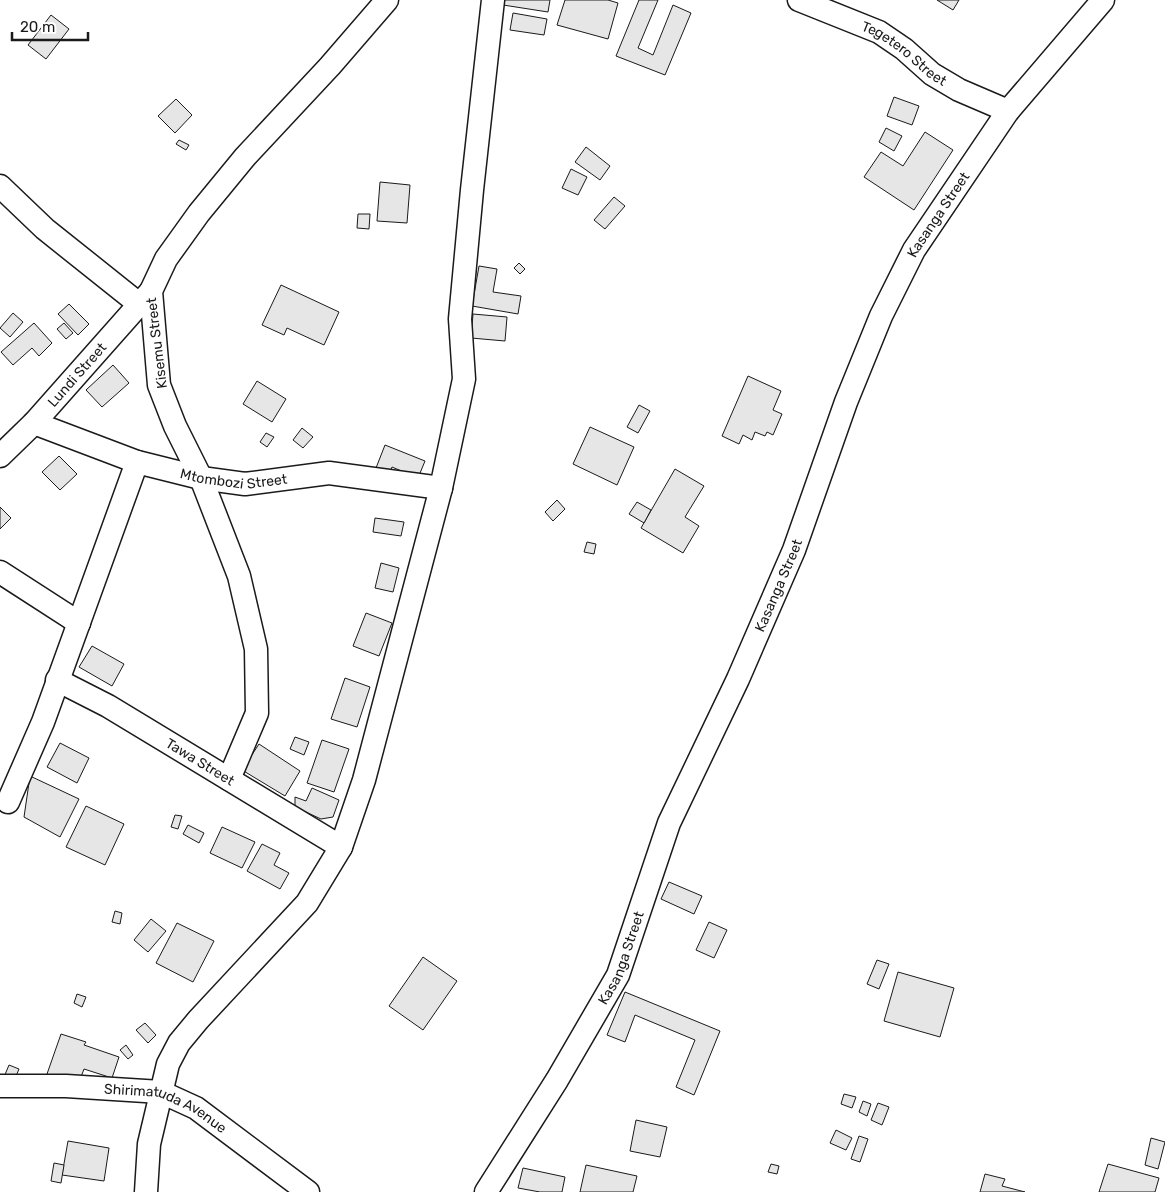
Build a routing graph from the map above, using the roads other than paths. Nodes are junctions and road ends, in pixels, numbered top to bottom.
1 (387, 0) edge
2 (494, 0) edge
3 (799, 0) edge
4 (1103, 0) edge
5 (1008, 111) junction
6 (0, 186) edge
7 (145, 298) junction
8 (34, 423) junction
9 (0, 456) edge
10 (137, 462) junction
11 (201, 478) junction
12 (441, 488) junction
13 (0, 572) edge
14 (79, 623) junction
15 (57, 680) junction
16 (228, 779) junction
17 (8, 802) dead end
18 (341, 847) junction
19 (0, 1086) edge
20 (161, 1092) junction
21 (146, 1192) edge
22 (308, 1192) edge
23 (486, 1192) edge

1 - 7 street, Kisemu Street
2 - 12 street
3 - 5 street, Tegetero Street
4 - 5 street, Kasanga Street
5 - 23 street, Kasanga Street
6 - 7 street
7 - 8 street, Lundi Street
7 - 11 street, Kisemu Street
8 - 9 street, Lundi Street
8 - 10 street, Mtombozi Street
10 - 11 street, Mtombozi Street
10 - 14 street
11 - 12 street, Mtombozi Street
11 - 16 street, Kisemu Street
12 - 18 street
13 - 14 street
14 - 15 street
15 - 16 street, Tawa Street
15 - 17 street
16 - 18 street, Tawa Street
18 - 20 street
19 - 20 street, Shirimatuda Avenue
20 - 21 street
20 - 22 street, Shirimatuda Avenue

